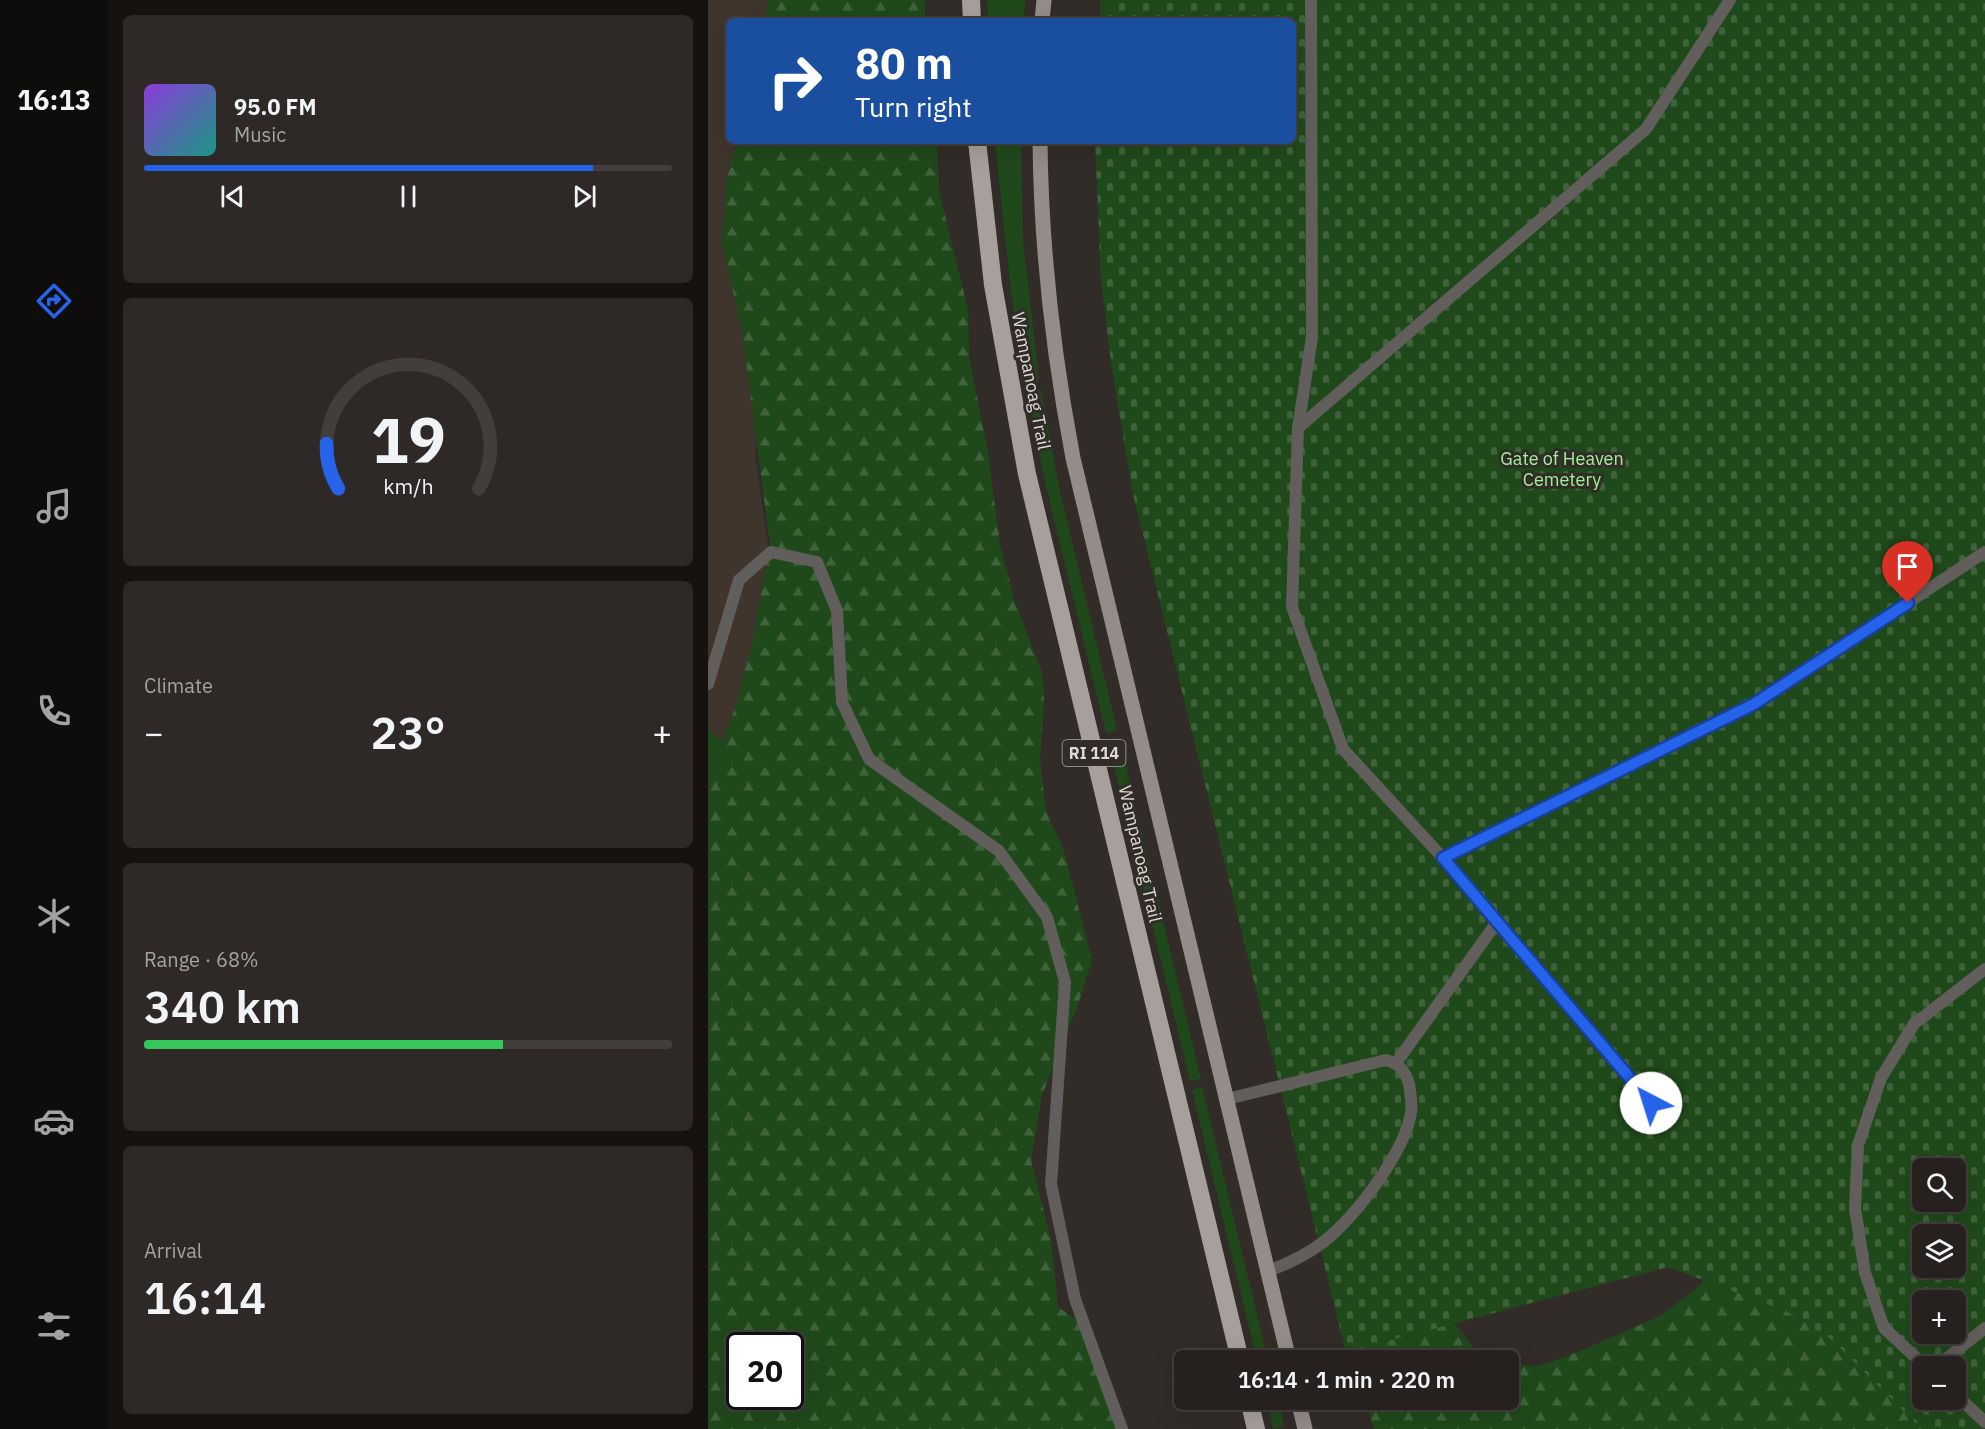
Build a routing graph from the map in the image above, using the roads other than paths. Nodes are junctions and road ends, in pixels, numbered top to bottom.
1 (972, 0) edge
2 (1044, 0) edge
3 (1311, 0) edge
4 (1730, 0) edge
5 (972, 18) edge
6 (1042, 18) edge
7 (977, 144) edge
8 (1040, 144) edge
9 (1298, 428) junction
10 (1985, 552) edge
11 (708, 684) edge
12 (1443, 858) junction
13 (1497, 922) junction
14 (1985, 969) edge
15 (1396, 1063) junction
16 (1227, 1099) junction
17 (1651, 1103) dead end
18 (1268, 1271) junction
19 (1985, 1328) edge
20 (1238, 1350) edge
21 (1287, 1350) edge
22 (1914, 1356) edge
23 (1950, 1356) edge
24 (1966, 1404) edge
25 (1251, 1410) edge
26 (1300, 1410) edge
27 (1985, 1422) edge
28 (1122, 1429) edge
29 (1256, 1429) edge
30 (1305, 1429) edge

1 - 5 highway
2 - 6 main road
3 - 9 lane
4 - 9 lane
7 - 20 highway, Wampanoag Trail / RI 114
8 - 16 main road, Wampanoag Trail / RI 114
9 - 12 lane
10 - 12 lane
11 - 28 lane
12 - 13 lane
13 - 15 lane
13 - 17 lane
14 - 22 lane
15 - 16 lane
15 - 18 lane
16 - 18 main road, Wampanoag Trail / RI 114
18 - 21 main road, Wampanoag Trail / RI 114
19 - 23 lane
24 - 27 lane
25 - 29 highway
26 - 30 main road

